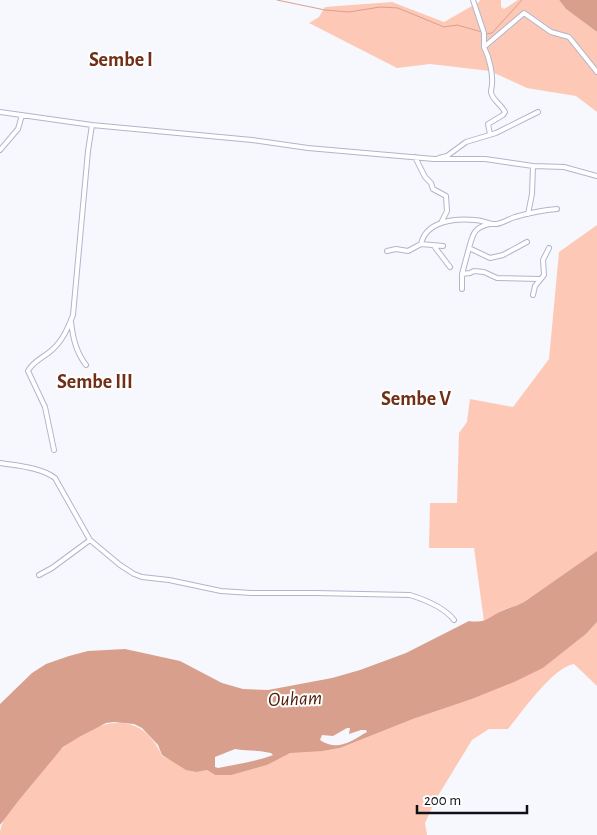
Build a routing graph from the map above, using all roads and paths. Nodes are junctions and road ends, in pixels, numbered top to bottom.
1 (473, 0) edge
2 (484, 47) junction
3 (597, 72) edge
4 (0, 112) edge
5 (538, 112) dead end
6 (22, 115) junction
7 (92, 125) junction
8 (490, 134) junction
9 (0, 150) edge
10 (415, 157) junction
11 (434, 159) junction
12 (533, 166) junction
13 (597, 176) edge
14 (557, 209) dead end
15 (528, 214) junction
16 (441, 223) junction
17 (492, 224) junction
18 (527, 242) dead end
19 (421, 244) junction
20 (434, 246) junction
21 (443, 246) dead end
22 (469, 248) junction
23 (549, 248) dead end
24 (387, 251) dead end
25 (450, 267) dead end
26 (462, 274) junction
27 (540, 279) junction
28 (462, 289) dead end
29 (533, 295) dead end
30 (71, 322) junction
31 (86, 365) dead end
32 (54, 450) dead end
33 (0, 463) edge
34 (90, 540) junction
35 (39, 575) dead end
36 (454, 620) dead end

1 - 2 street
2 - 3 street
2 - 8 street
4 - 6 street
5 - 8 street
6 - 7 street
6 - 9 street
7 - 10 street
7 - 30 street
8 - 11 street
10 - 11 street
10 - 16 street
11 - 12 street
12 - 13 street
12 - 15 street
14 - 15 street
15 - 17 street
16 - 17 street
16 - 19 street
17 - 22 street
18 - 22 street
19 - 20 street
19 - 24 street
20 - 21 street
20 - 25 street
22 - 26 street
23 - 27 street
26 - 27 street
26 - 28 street
27 - 29 street
30 - 31 street
30 - 32 street
33 - 34 street
34 - 35 street
34 - 36 street

